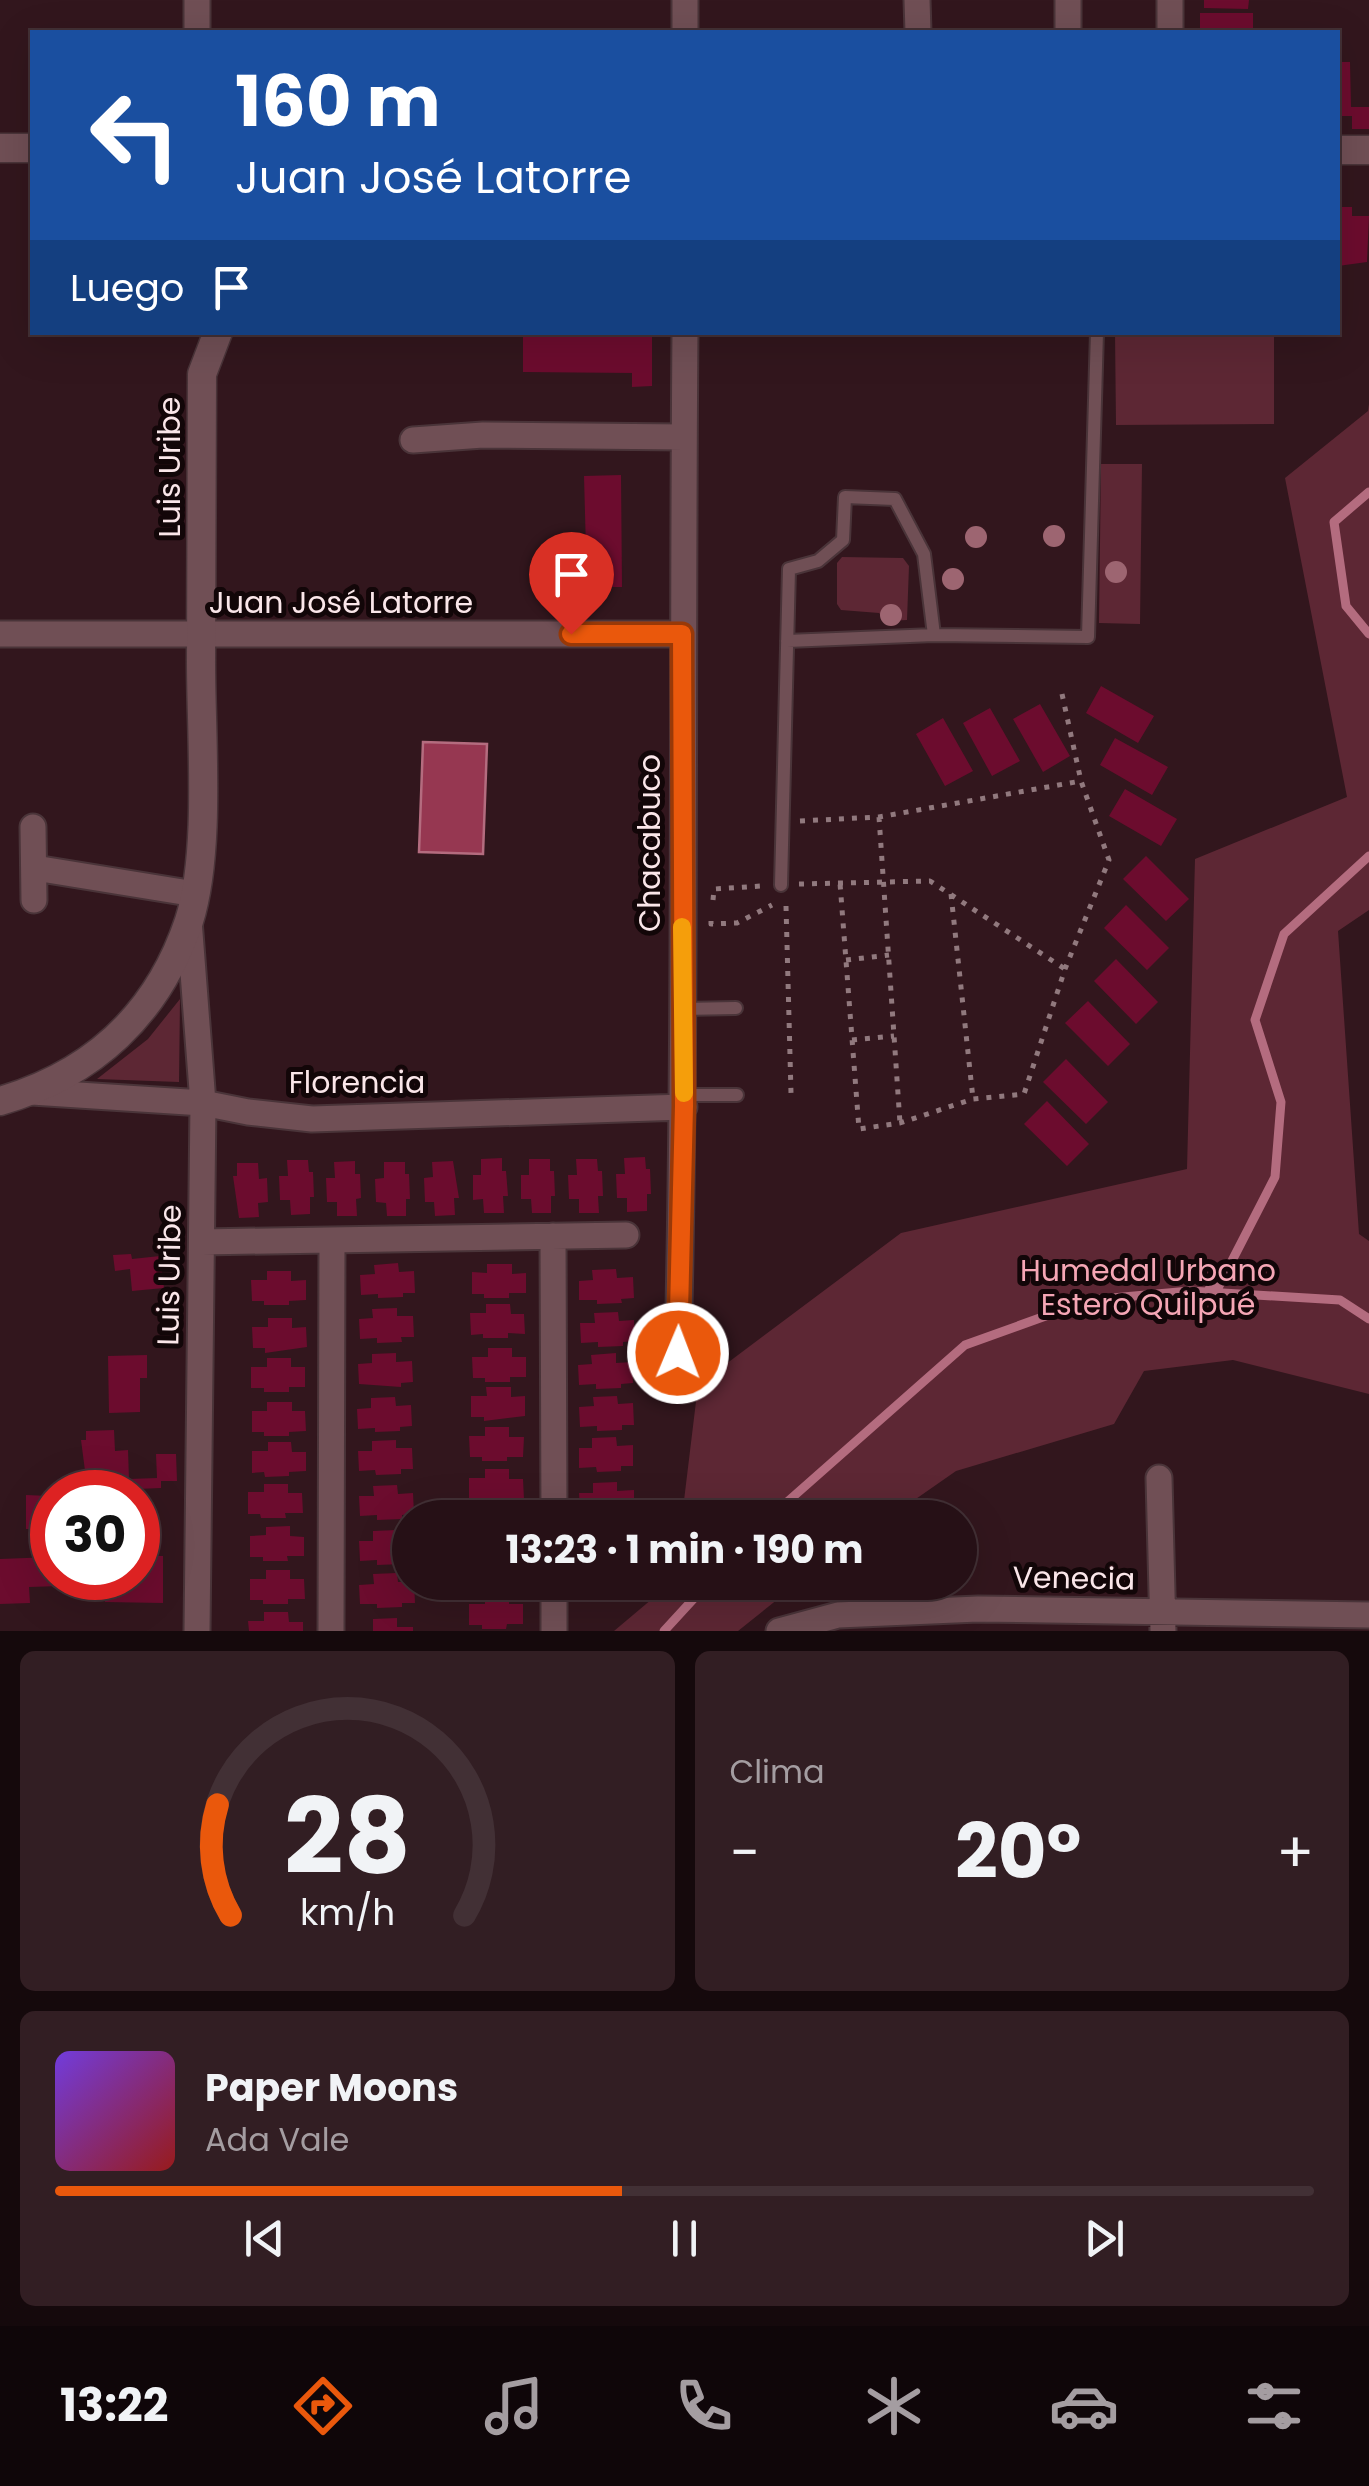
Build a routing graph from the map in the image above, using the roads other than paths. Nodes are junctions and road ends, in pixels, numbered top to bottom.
1 (196, 0) edge
2 (685, 0) edge
3 (918, 0) edge
4 (1068, 0) edge
5 (1170, 0) edge
6 (196, 30) edge
7 (685, 30) edge
8 (918, 30) edge
9 (1068, 30) edge
10 (1170, 30) edge
11 (0, 148) edge
12 (30, 148) edge
13 (1340, 150) edge
14 (1369, 150) edge
15 (201, 335) edge
16 (217, 335) edge
17 (685, 335) edge
18 (1097, 335) edge
19 (202, 374) junction
20 (684, 437) junction
21 (413, 440) dead end
22 (0, 634) edge
23 (201, 634) junction
24 (682, 634) junction
25 (934, 636) junction
26 (787, 641) junction
27 (33, 827) dead end
28 (35, 868) junction
29 (781, 885) road end
30 (34, 900) dead end
31 (192, 907) junction
32 (736, 1008) dead end
33 (682, 1009) junction
34 (32, 1092) junction
35 (737, 1095) dead end
36 (684, 1100) junction
37 (0, 1102) edge
38 (203, 1103) junction
39 (554, 1236) junction
40 (626, 1236) dead end
41 (332, 1240) junction
42 (202, 1242) junction
43 (678, 1353) dead end
44 (1159, 1478) dead end
45 (554, 1500) edge
46 (554, 1600) edge
47 (1369, 1614) edge
48 (1163, 1622) edge
49 (197, 1631) edge
50 (331, 1631) edge
51 (554, 1631) edge
52 (779, 1631) edge

1 - 6 street
2 - 7 street
3 - 8 street
4 - 9 street
5 - 10 street
11 - 12 street
13 - 14 street
15 - 19 street, Luis Uribe
16 - 19 street, Luis Uribe
17 - 20 street, Chacabuco
18 - 25 lane
19 - 23 street, Luis Uribe
20 - 21 street
20 - 24 street, Chacabuco
22 - 23 street, Juan José Latorre
23 - 24 street, Juan José Latorre
23 - 31 street, Luis Uribe
24 - 33 street, Chacabuco
25 - 26 lane
25 - 26 lane
26 - 29 lane
27 - 28 street
28 - 30 street
28 - 31 street
31 - 34 street, Luis Uribe
31 - 38 street, Luis Uribe
32 - 33 lane
33 - 36 street, Chacabuco
34 - 37 street, Luis Uribe
34 - 38 street, Florencia
35 - 36 lane
36 - 38 street, Florencia
36 - 43 street, Chacabuco
38 - 42 street, Luis Uribe
39 - 40 street
39 - 41 street
39 - 45 street
41 - 42 street
41 - 50 street
42 - 49 street, Luis Uribe
44 - 48 street
46 - 51 street
47 - 48 street, Venecia
48 - 52 street, Venecia

